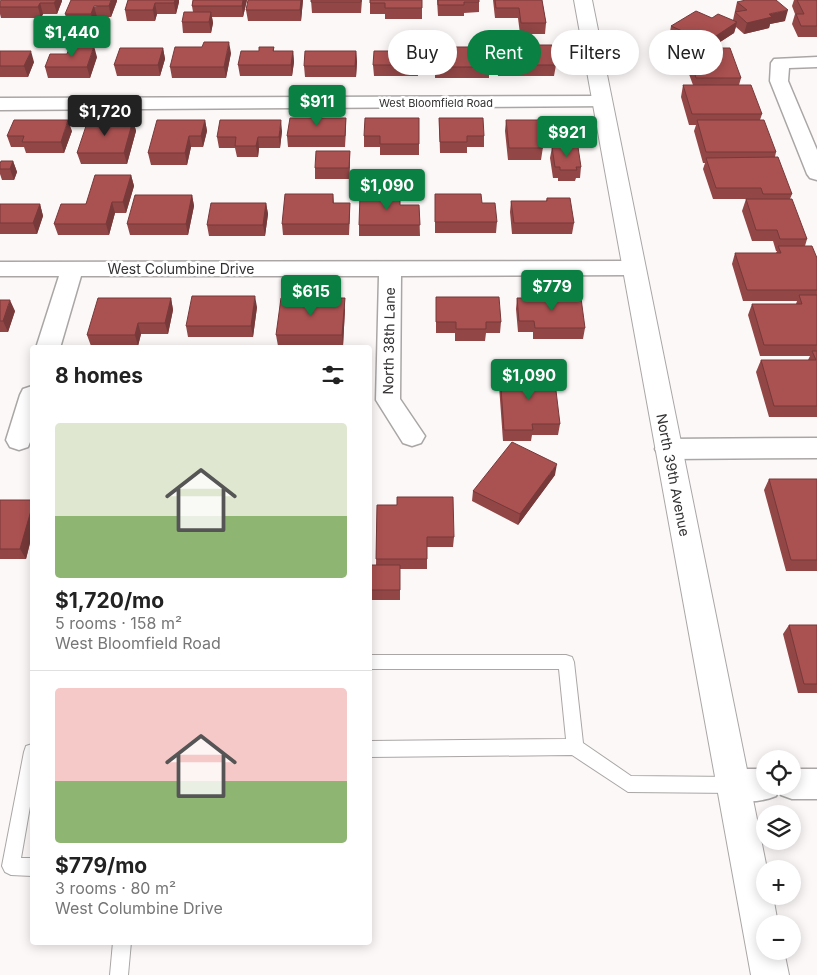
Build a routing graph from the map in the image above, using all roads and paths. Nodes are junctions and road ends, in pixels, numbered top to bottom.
1 (583, 0) edge
2 (817, 62) edge
3 (602, 102) junction
4 (0, 104) edge
5 (817, 174) edge
6 (390, 268) junction
7 (632, 268) junction
8 (0, 269) edge
9 (72, 269) junction
10 (49, 345) edge
11 (30, 402) edge
12 (412, 436) dead end
13 (19, 440) dead end
14 (817, 448) edge
15 (668, 449) junction
16 (372, 662) edge
17 (575, 747) junction
18 (372, 749) edge
19 (30, 763) edge
20 (801, 784) edge
21 (817, 784) edge
22 (734, 785) junction
23 (756, 785) edge
24 (30, 867) edge
25 (758, 915) edge
26 (122, 945) edge
27 (767, 960) edge
28 (119, 975) edge
29 (770, 975) edge

1 - 3 street, North 39th Avenue
2 - 5 street
3 - 4 street, West Bloomfield Road
3 - 7 street, North 39th Avenue
6 - 7 street, West Columbine Drive
6 - 9 street, West Columbine Drive
6 - 12 street, North 38th Lane
7 - 15 street, North 39th Avenue
8 - 9 street, West Columbine Drive
9 - 10 street
11 - 13 street
14 - 15 street
15 - 22 street, North 39th Avenue
16 - 17 lane
17 - 18 lane
17 - 22 lane
19 - 24 lane
20 - 21 street
22 - 23 street
22 - 25 street, North 39th Avenue
26 - 28 lane
27 - 29 street, North 39th Avenue

